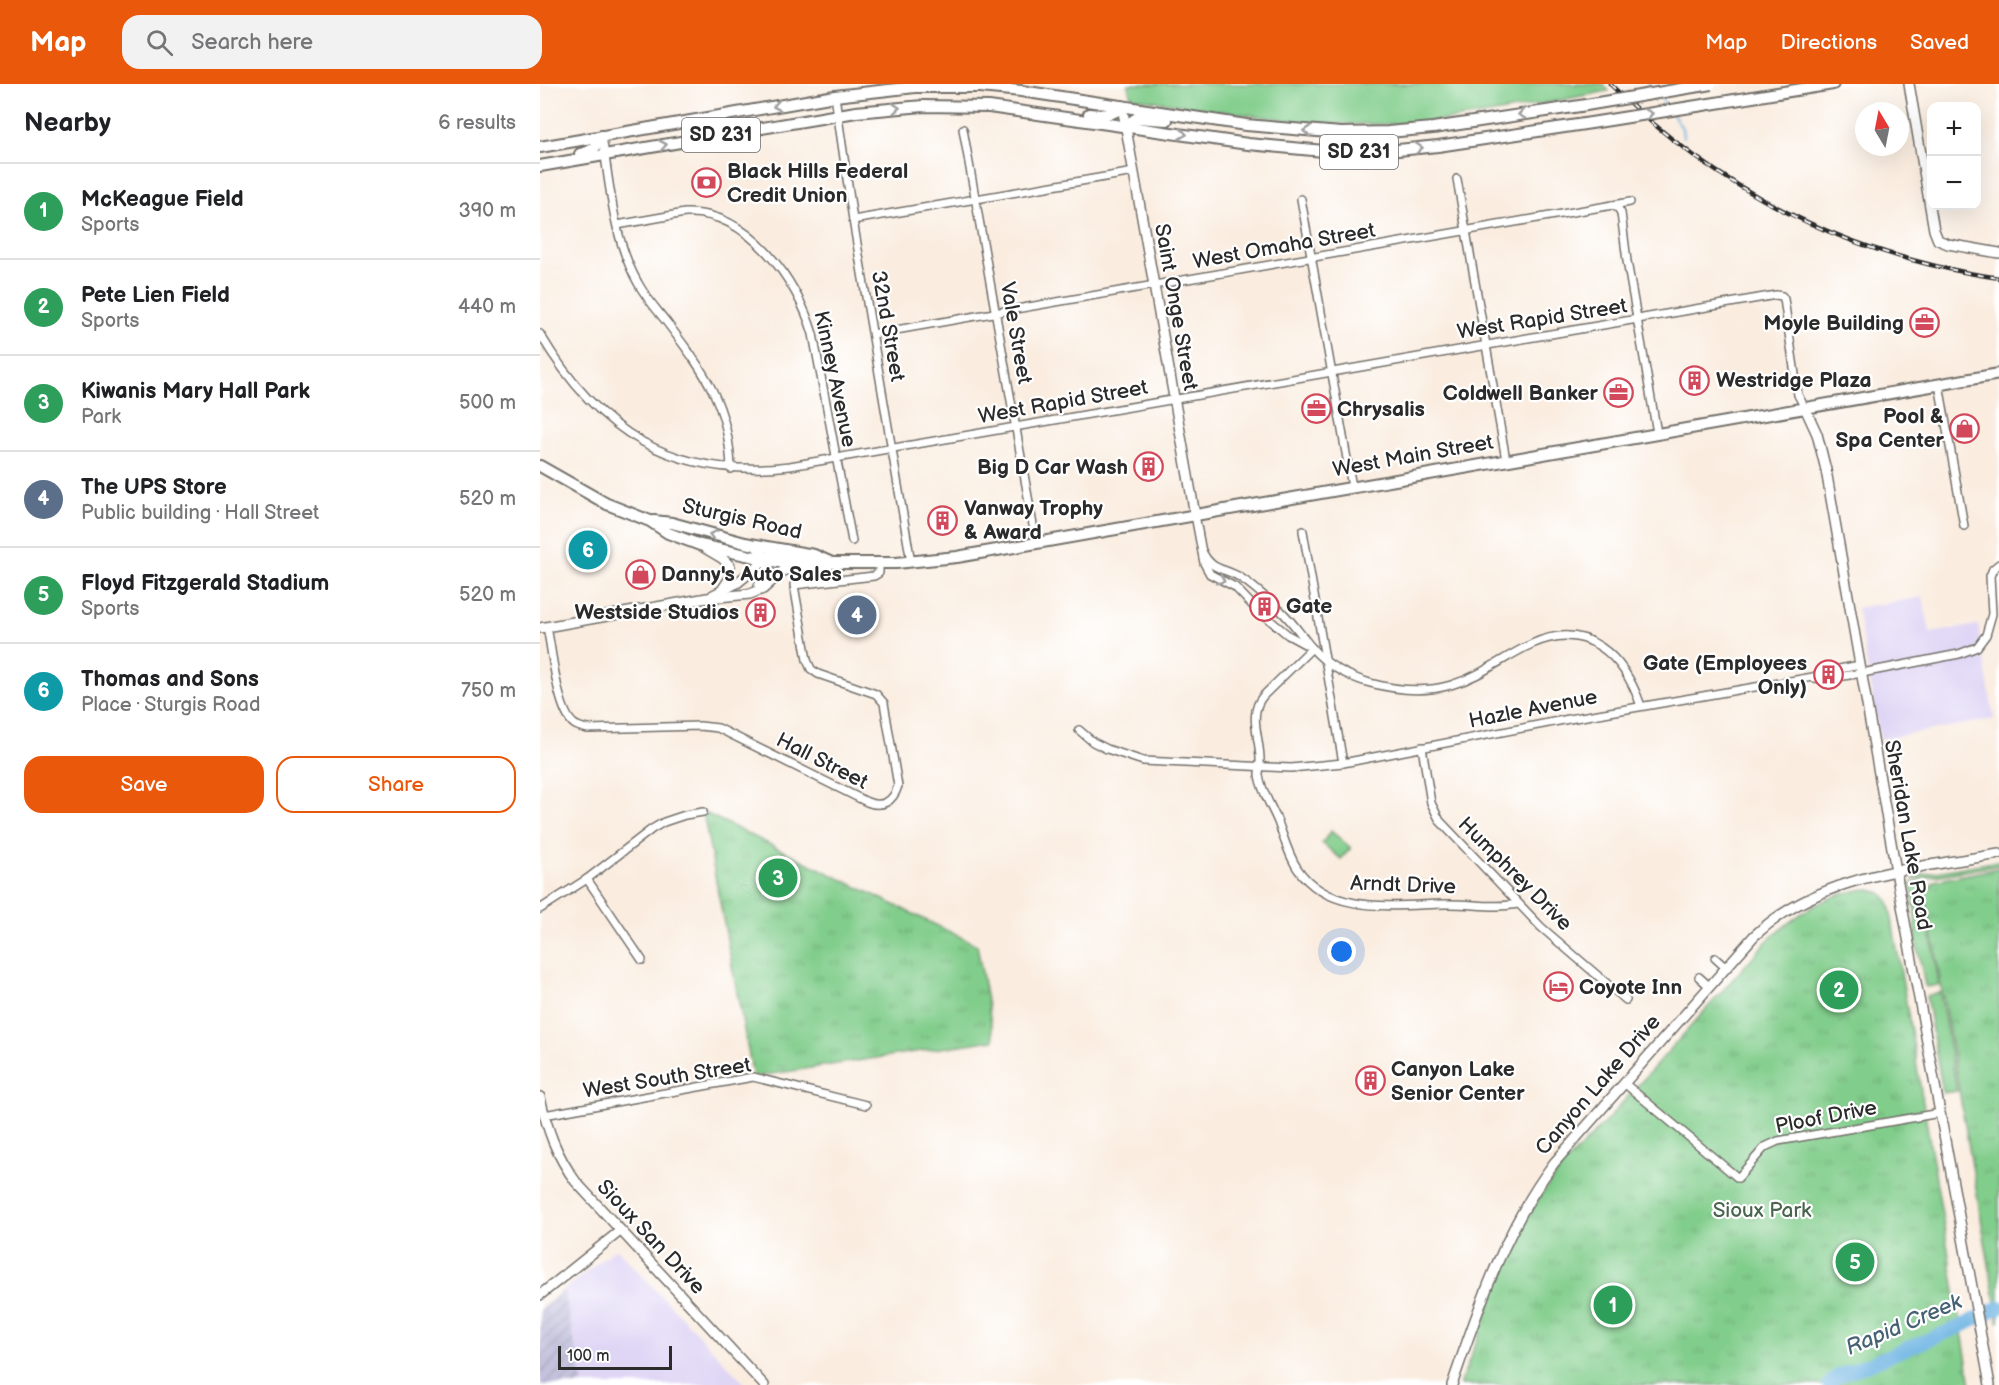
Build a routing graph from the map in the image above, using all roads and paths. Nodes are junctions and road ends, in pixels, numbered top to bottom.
1 (1711, 84) edge
2 (1833, 84) edge
3 (1909, 84) edge
4 (915, 87) junction
5 (835, 96) junction
6 (981, 106) junction
7 (1122, 106) junction
8 (838, 115) junction
9 (678, 123) junction
10 (1125, 126) junction
11 (1257, 126) junction
12 (756, 129) junction
13 (963, 129) dead end
14 (602, 136) junction
15 (540, 149) edge
16 (605, 155) junction
17 (540, 166) edge
18 (1134, 172) junction
19 (1456, 179) dead end
20 (976, 199) junction
21 (1301, 199) dead end
22 (1630, 202) dead end
23 (1612, 205) junction
24 (853, 220) junction
25 (617, 225) junction
26 (1466, 231) junction
27 (1999, 253) edge
28 (1312, 258) junction
29 (1153, 285) junction
30 (1782, 296) joint
31 (995, 313) junction
32 (1638, 320) junction
33 (540, 334) edge
34 (873, 334) junction
35 (1486, 344) junction
36 (1331, 371) junction
37 (1999, 374) edge
38 (1939, 384) junction
39 (1173, 399) junction
40 (1805, 408) junction
41 (1016, 427) junction
42 (1657, 433) junction
43 (892, 448) junction
44 (835, 458) junction
45 (1506, 460) junction
46 (540, 466) edge
47 (731, 469) junction
48 (1352, 487) junction
49 (1194, 515) junction
50 (650, 520) junction
51 (1964, 526) dead end
52 (1304, 531) dead end
53 (852, 541) dead end
54 (1036, 542) junction
55 (700, 545) junction
56 (755, 545) junction
57 (1202, 551) junction
58 (766, 559) junction
59 (828, 561) junction
60 (911, 562) junction
61 (879, 564) junction
62 (1999, 564) edge
63 (809, 566) junction
64 (832, 579) junction
65 (719, 593) junction
66 (750, 594) junction
67 (707, 598) junction
68 (544, 628) edge
69 (1312, 648) junction
70 (1326, 660) junction
71 (1861, 669) junction
72 (1641, 706) junction
73 (1079, 730) dead end
74 (1422, 747) junction
75 (1343, 763) junction
76 (1260, 767) junction
77 (703, 812) dead end
78 (1999, 854) edge
79 (1896, 872) junction
80 (587, 879) junction
81 (1518, 904) junction
82 (540, 909) edge
83 (1715, 958) dead end
84 (642, 960) dead end
85 (1725, 967) junction
86 (1698, 976) dead end
87 (1709, 986) junction
88 (1626, 1000) dead end
89 (1624, 1083) junction
90 (540, 1097) edge
91 (866, 1104) dead end
92 (1940, 1113) junction
93 (544, 1114) junction
94 (620, 1231) junction
95 (540, 1295) edge
96 (764, 1385) edge
97 (1452, 1385) edge
98 (1990, 1385) edge

1 -> 11 main road, SD 231, bridge
10 -> 2 main road, SD 231, bridge
3 - 27 street
4 - 5 main road, SD 231
4 - 7 main road, SD 231
4 - 8 main road
5 - 8 street, 32nd Street
5 -> 9 main road, SD 231
5 - 12 main road
6 - 7 main road
8 -> 6 main road, SD 231
6 - 10 main road, SD 231
7 - 10 street, Saint Onge Street
7 - 11 main road, SD 231
8 - 12 main road, SD 231
8 - 24 street, 32nd Street
9 - 14 main road, SD 231
9 - 16 main road
10 - 11 main road
10 - 18 street, Saint Onge Street
16 -> 12 main road, SD 231
13 - 20 street, Vale Street
14 - 15 main road, SD 231
14 - 16 street
14 - 17 main road
16 - 17 main road, SD 231
16 - 25 street
18 - 20 street
18 - 29 street, Saint Onge Street
19 - 26 street
20 - 24 street
20 - 31 street, Vale Street
21 - 28 street
22 - 23 street, West Omaha Street
23 - 26 street, West Omaha Street
23 - 32 street
24 - 34 street, 32nd Street
25 - 44 street, Kinney Avenue
25 - 47 street
26 - 28 street, West Omaha Street
26 - 35 street
28 - 29 street, West Omaha Street
28 - 36 street
29 - 31 street, West Omaha Street
29 - 39 street, Saint Onge Street
30 - 32 street, West Rapid Street
30 - 40 street, Sheridan Lake Road
31 - 34 street, West Omaha Street
31 - 41 street, Vale Street
32 - 35 street, West Rapid Street
32 - 42 street
33 - 47 street, West Rapid Street
34 - 43 street, 32nd Street
35 - 36 street, West Rapid Street
35 - 45 street
36 - 39 street, West Rapid Street
36 - 48 street
37 - 38 main road, West Main Street
38 - 40 main road, West Main Street
38 - 51 street
39 - 41 street, West Rapid Street
39 - 49 street, Saint Onge Street
40 - 42 main road, West Main Street
40 - 71 street, Sheridan Lake Road
41 - 43 street, West Rapid Street
41 - 54 street, Vale Street
42 - 45 main road, West Main Street
43 - 44 street, West Rapid Street
43 - 60 street, 32nd Street
44 - 47 street, West Rapid Street
44 - 53 street, Kinney Avenue
45 - 48 main road, West Main Street
46 - 50 main road, Sturgis Road
48 - 49 main road, West Main Street
49 - 54 main road, West Main Street
49 - 57 street
50 - 55 main road, Sturgis Road
56 -> 50 main road, Sturgis Road
52 - 70 street
54 - 60 main road, West Main Street
55 - 58 main road, Sturgis Road
55 - 65 street
56 - 58 street
56 - 59 main road, Sturgis Road
57 - 69 street
57 -> 69 street
58 - 59 street, West Main Street
58 - 63 main road, Sturgis Road
58 - 65 street, West Main Street
58 - 66 street
59 - 61 main road, West Main Street
59 - 63 main road, West Main Street
59 - 64 street
60 - 61 main road, West Main Street
61 - 64 street, Hall Street
62 - 71 street, Hazle Avenue
63 - 66 street, West Main Street
64 - 68 street, Hall Street
65 - 67 street, West Main Street
66 - 67 street, West Main Street
67 - 68 street, West Main Street
69 - 70 street
69 - 76 street, Arndt Drive
70 - 72 street
70 - 75 street
71 - 72 street, Hazle Avenue
71 - 79 street, Sheridan Lake Road
72 - 74 street, Hazle Avenue
73 - 76 street, Hazle Avenue
74 - 75 street, Hazle Avenue
74 - 81 street, Humphrey Drive
75 - 76 street, Hazle Avenue
76 - 81 street, Arndt Drive
77 - 80 street
78 - 79 street, Canyon Lake Drive
79 - 85 street, Canyon Lake Drive
79 - 92 street, Sheridan Lake Road
80 - 82 street
80 - 84 street
81 - 88 street, Humphrey Drive
83 - 85 street
85 - 87 street, Canyon Lake Drive
86 - 87 street
87 - 89 street, Canyon Lake Drive
89 - 92 street, Ploof Drive
89 - 97 street, Canyon Lake Drive
90 - 93 street, Sioux San Drive
91 - 93 street, West South Street
92 - 98 street, Sheridan Lake Road
93 - 94 street, Sioux San Drive
94 - 95 street
94 - 96 street, Sioux San Drive

